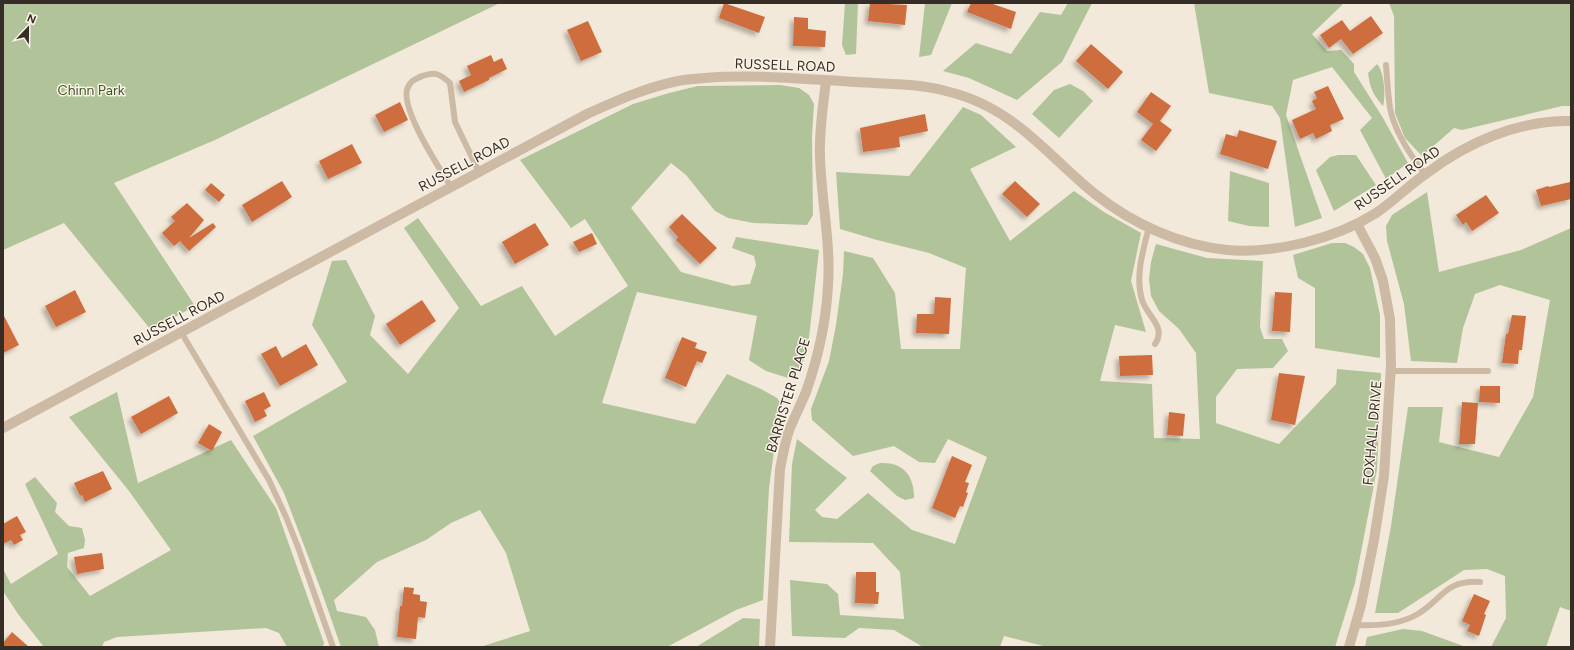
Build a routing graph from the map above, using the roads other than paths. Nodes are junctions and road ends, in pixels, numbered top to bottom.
1 (1386, 65) dead end
2 (826, 81) junction
3 (1571, 121) edge
4 (479, 172) junction
5 (1425, 174) junction
6 (451, 187) junction
7 (1356, 224) junction
8 (1149, 228) junction
9 (181, 332) junction
10 (1155, 344) dead end
11 (1391, 371) junction
12 (1488, 371) dead end
13 (3, 428) edge
14 (1480, 582) dead end
15 (1356, 625) junction
16 (333, 647) edge
17 (770, 647) edge
18 (1349, 647) edge

1 - 5 lane
2 - 4 street, RUSSELL ROAD
2 - 8 street, RUSSELL ROAD
2 - 17 street, BARRISTER PLACE
3 - 5 street, RUSSELL ROAD
4 - 6 street, RUSSELL ROAD
4 - 6 lane
5 - 7 street, RUSSELL ROAD
6 - 9 street, RUSSELL ROAD
7 - 8 street, RUSSELL ROAD
7 - 11 street, FOXHALL DRIVE
8 - 10 lane
9 - 13 street, RUSSELL ROAD
9 - 16 lane
11 - 12 lane
11 - 15 street, FOXHALL DRIVE
14 - 15 lane
15 - 18 street, FOXHALL DRIVE

